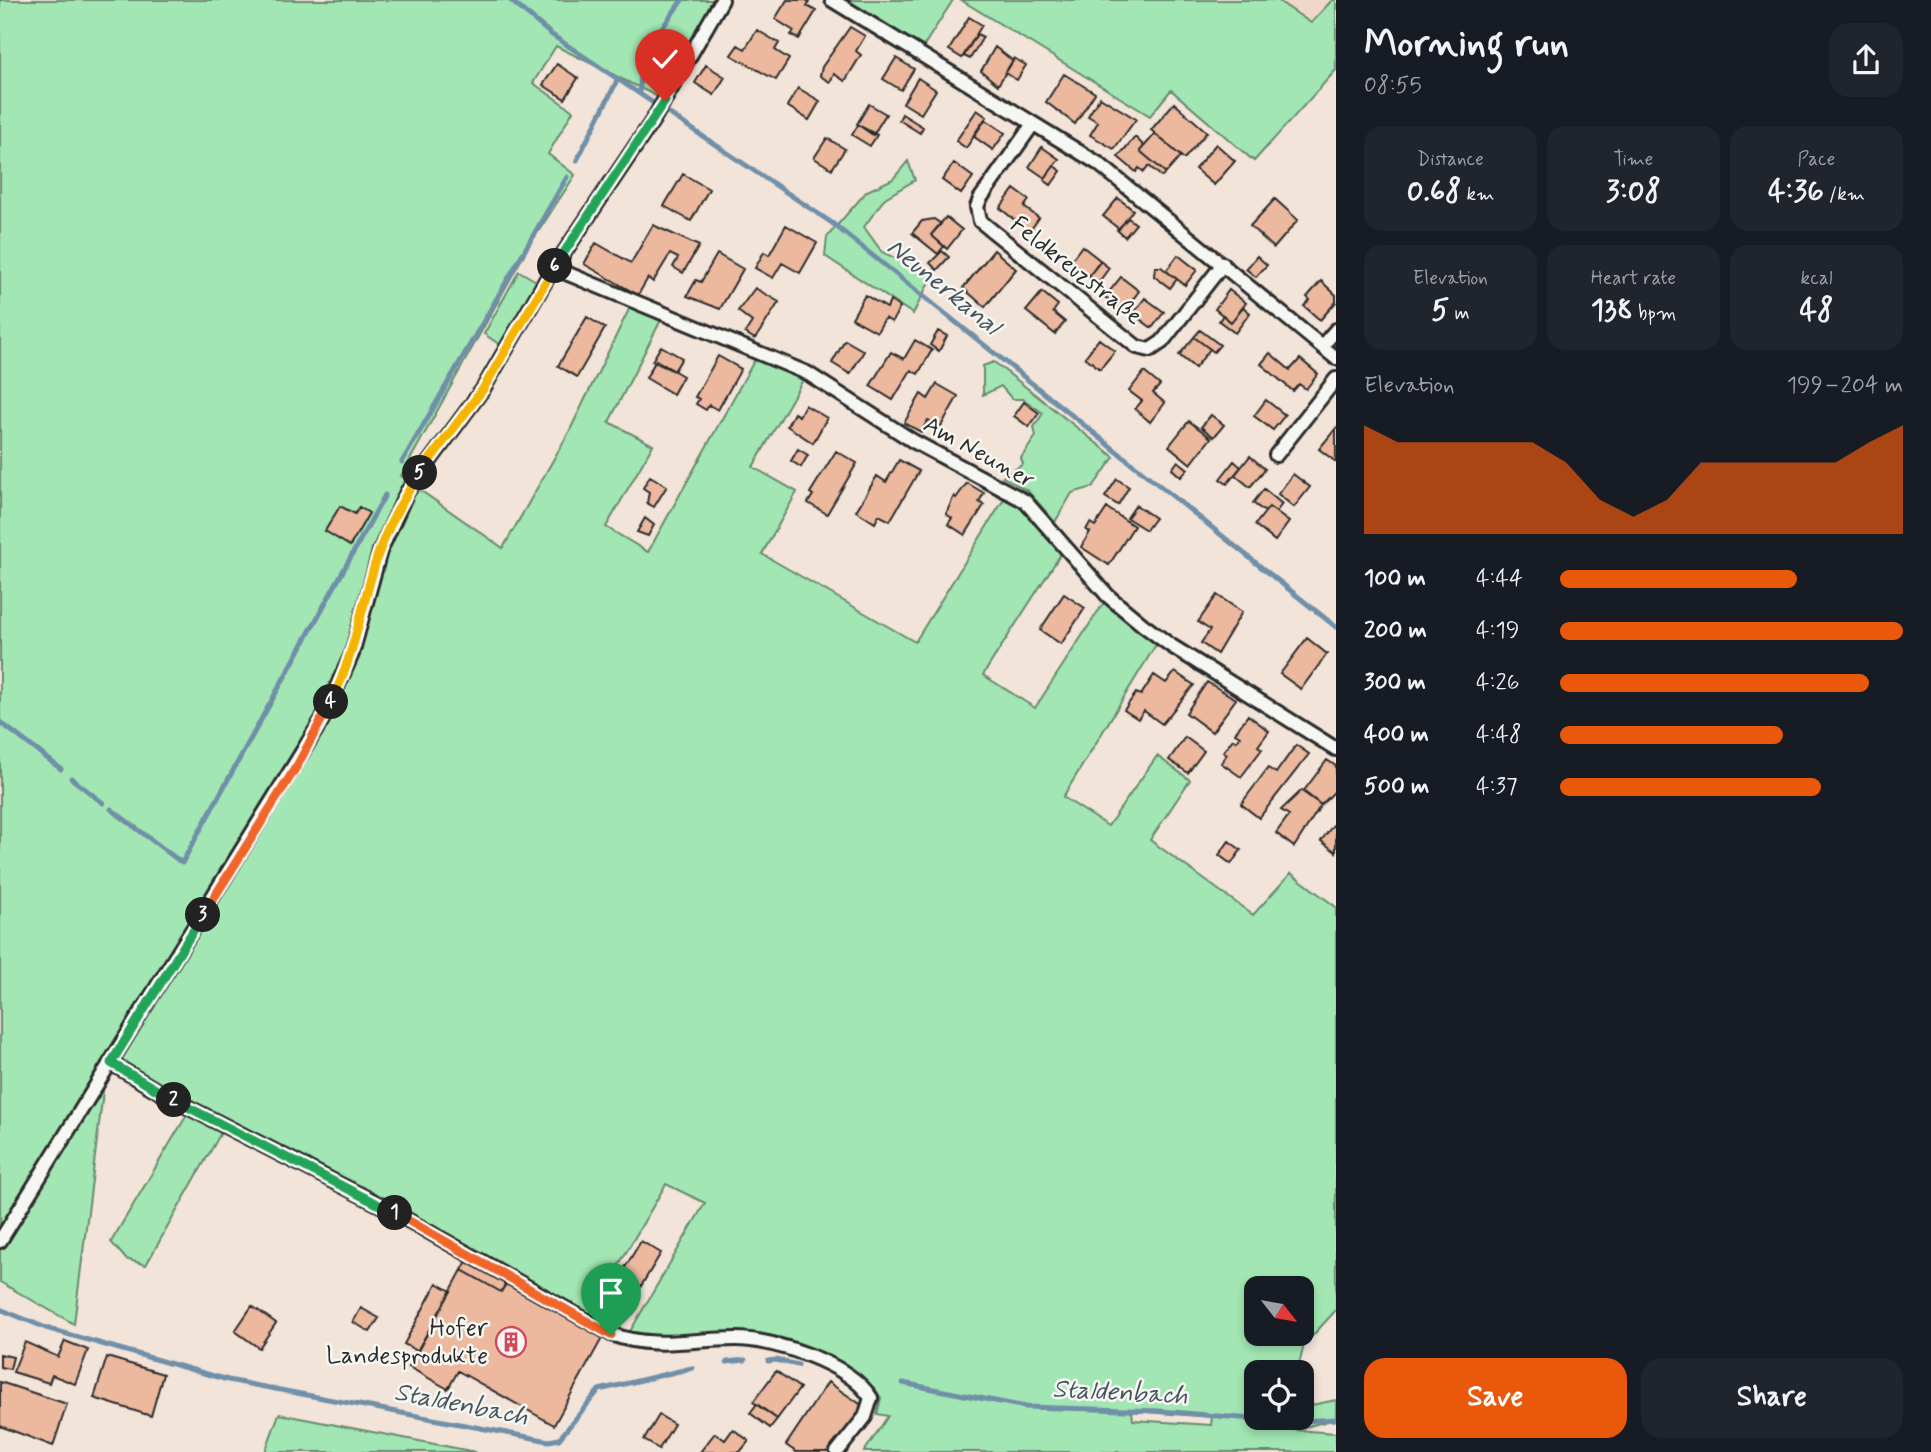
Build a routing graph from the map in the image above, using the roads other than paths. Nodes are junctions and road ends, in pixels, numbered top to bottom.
1 (722, 0) edge
2 (832, 0) edge
3 (1033, 124) junction
4 (1223, 264) junction
5 (554, 268) junction
6 (1336, 330) edge
7 (1322, 346) junction
8 (1336, 358) edge
9 (1336, 379) edge
10 (1276, 455) dead end
11 (1336, 749) edge
12 (111, 1063) junction
13 (0, 1241) edge
14 (838, 1452) edge

1 - 5 street
2 - 3 street
3 - 4 street
3 - 4 street, Feldkreuzstraße
4 - 7 street
5 - 11 street, Am Neuner
5 - 12 street
6 - 7 street
7 - 8 street
9 - 10 street
12 - 13 street
12 - 14 street

